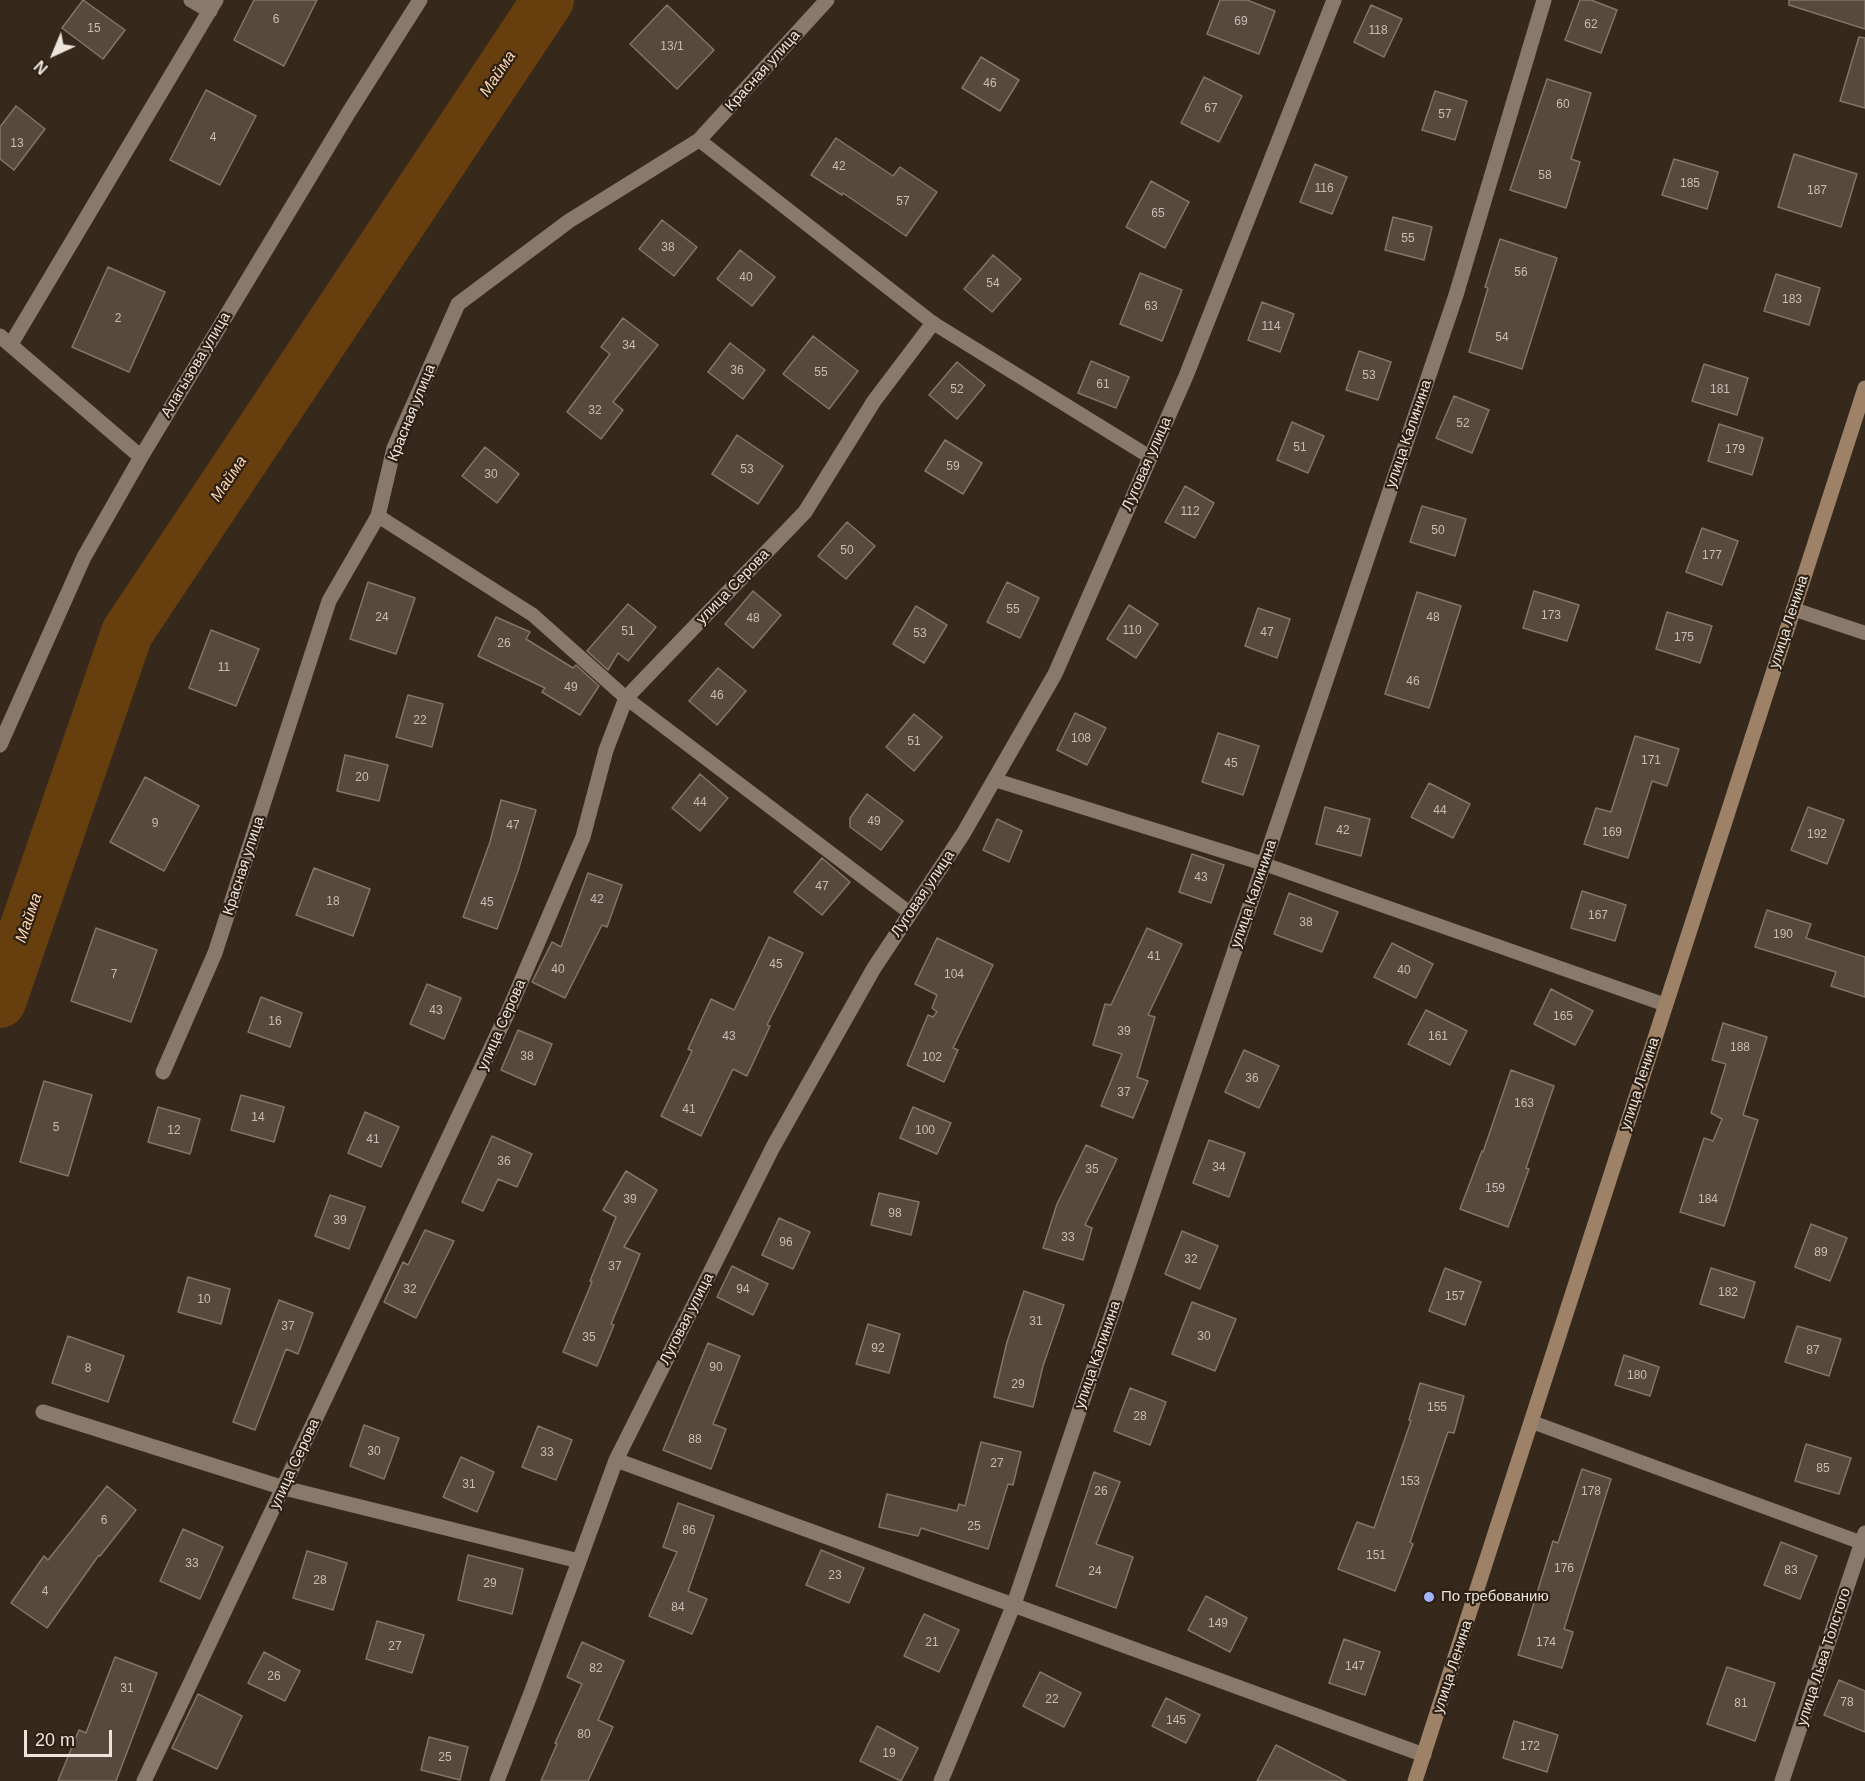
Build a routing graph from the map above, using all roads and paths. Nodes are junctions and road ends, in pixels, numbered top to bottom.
1 (191, 0) edge
2 (420, 0) edge
3 (827, 0) edge
4 (1334, 0) edge
5 (1544, 0) edge
6 (213, 6) edge
7 (699, 140) junction
8 (933, 323) junction
9 (6, 340) edge
10 (1865, 387) edge
11 (141, 457) junction
12 (1150, 457) junction
13 (378, 516) junction
14 (1793, 609) junction
15 (1865, 633) edge
16 (626, 698) junction
17 (0, 745) edge
18 (995, 780) junction
19 (1264, 864) junction
20 (910, 913) junction
21 (1666, 1005) junction
22 (163, 1072) dead end
23 (43, 1412) dead end
24 (1532, 1422) junction
25 (616, 1460) junction
26 (284, 1488) junction
27 (1864, 1540) edge
28 (579, 1561) junction
29 (1014, 1604) junction
30 (1424, 1755) junction
31 (144, 1781) edge
32 (497, 1781) edge
33 (941, 1781) edge
34 (1414, 1781) edge
35 (1782, 1781) edge

1 - 6 street
2 - 11 street, Алагызова улица
3 - 7 street, Красная улица
4 - 12 street, Луговая улица
5 - 19 street, улица Калинина
6 - 9 street
7 - 8 lane
7 - 13 street, Красная улица
8 - 12 lane
8 - 16 street, улица Серова
9 - 11 street
10 - 14 street, улица Ленина
11 - 17 street, Алагызова улица
12 - 18 street, Луговая улица
13 - 16 lane
13 - 22 street, Красная улица
14 - 15 lane
14 - 21 street, улица Ленина
16 - 20 lane
16 - 26 street, улица Серова
18 - 19 lane
18 - 20 street, Луговая улица
19 - 21 lane
19 - 29 street, улица Калинина
20 - 25 street, Луговая улица
21 - 24 street, улица Ленина
23 - 26 street
24 - 27 lane
24 - 30 street, улица Ленина
25 - 28 street, Луговая улица
25 - 29 street
26 - 28 street
26 - 31 street, улица Серова
27 - 35 street, улица Льва Толстого
28 - 32 street, Луговая улица
29 - 30 street
29 - 33 street, улица Калинина
30 - 34 street, улица Ленина

